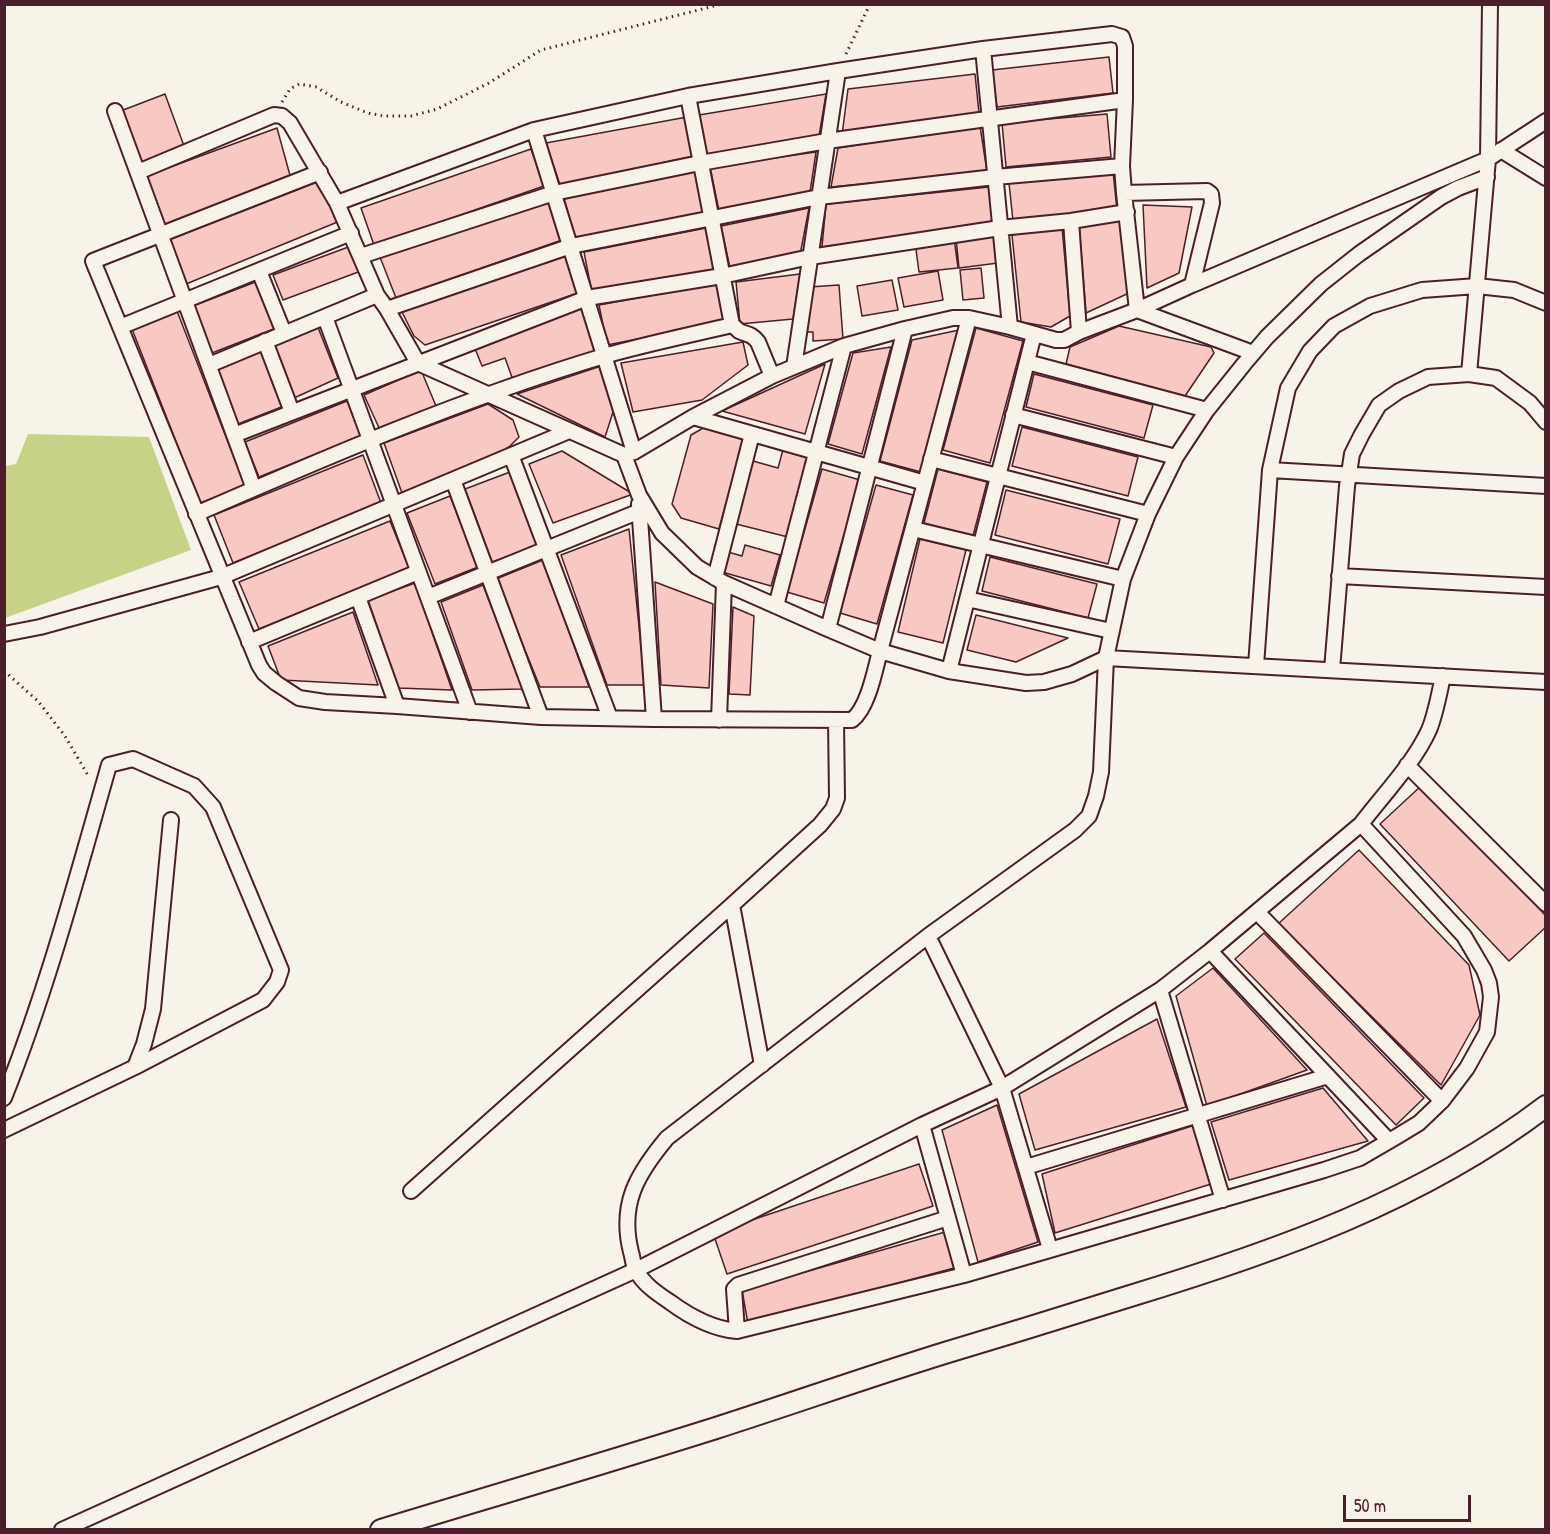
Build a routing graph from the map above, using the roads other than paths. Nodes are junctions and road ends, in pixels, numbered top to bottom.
1 (1490, 4) edge
2 (983, 49) junction
3 (838, 71) junction
4 (688, 96) junction
5 (1125, 100) junction
6 (115, 111) dead end
7 (988, 118) junction
8 (1545, 121) edge
9 (534, 130) junction
10 (827, 141) junction
11 (1501, 150) junction
12 (1488, 159) junction
13 (700, 163) junction
14 (1122, 166) junction
15 (138, 172) junction
16 (320, 172) junction
17 (994, 177) junction
18 (1487, 177) junction
19 (1545, 178) edge
20 (554, 193) junction
21 (1124, 193) junction
22 (819, 197) junction
23 (337, 203) junction
24 (1127, 212) junction
25 (711, 219) junction
26 (1071, 221) junction
27 (1000, 228) junction
28 (351, 233) junction
29 (160, 234) junction
30 (571, 246) junction
31 (361, 256) junction
32 (810, 257) junction
33 (259, 271) junction
34 (722, 276) junction
35 (1192, 285) junction
36 (1477, 286) junction
37 (377, 295) junction
38 (587, 298) junction
39 (185, 301) junction
40 (1545, 303) edge
41 (387, 309) junction
42 (1137, 310) junction
43 (324, 317) junction
44 (969, 318) junction
45 (732, 325) junction
46 (120, 327) junction
47 (1010, 327) junction
48 (905, 329) junction
49 (1079, 332) junction
50 (284, 333) junction
51 (1034, 334) junction
52 (265, 341) junction
53 (844, 346) junction
54 (1253, 353) junction
55 (605, 356) junction
56 (1027, 362) junction
57 (418, 363) junction
58 (209, 365) junction
59 (794, 367) junction
60 (1469, 374) junction
61 (772, 376) junction
62 (351, 389) junction
63 (489, 395) junction
64 (1207, 410) junction
65 (292, 412) junction
66 (1013, 415) junction
67 (693, 417) junction
68 (1545, 422) edge
69 (569, 430) junction
70 (752, 434) junction
71 (234, 435) junction
72 (370, 441) junction
73 (629, 453) junction
74 (816, 453) junction
75 (511, 455) junction
76 (1176, 457) junction
77 (932, 459) junction
78 (869, 468) junction
79 (1270, 470) junction
80 (1349, 474) junction
81 (998, 476) junction
82 (453, 480) junction
83 (925, 483) junction
84 (1545, 486) edge
85 (254, 489) junction
86 (639, 495) junction
87 (394, 505) junction
88 (640, 511) junction
89 (196, 514) junction
90 (1148, 514) junction
91 (913, 530) junction
92 (981, 545) junction
93 (546, 549) junction
94 (418, 572) junction
95 (488, 573) junction
96 (1340, 576) junction
97 (221, 577) junction
98 (1123, 579) junction
99 (719, 580) junction
100 (1545, 586) edge
101 (358, 597) junction
102 (428, 597) junction
103 (967, 599) junction
104 (776, 606) junction
105 (828, 629) junction
106 (1111, 631) junction
107 (4, 634) edge
108 (249, 642) junction
109 (880, 651) junction
110 (1106, 658) junction
111 (1256, 666) junction
112 (950, 670) junction
113 (1332, 670) junction
114 (1443, 676) junction
115 (1545, 682) edge
116 (397, 706) junction
117 (470, 712) junction
118 (541, 717) junction
119 (610, 718) junction
120 (654, 719) junction
121 (719, 720) junction
122 (836, 720) junction
123 (1407, 765) junction
124 (171, 820) dead end
125 (1361, 824) junction
126 (1545, 904) edge
127 (732, 906) junction
128 (1257, 912) junction
129 (928, 936) junction
130 (1210, 951) junction
131 (1161, 990) junction
132 (762, 1065) junction
133 (135, 1067) junction
134 (1328, 1076) junction
135 (1002, 1088) junction
136 (4, 1098) edge
137 (1442, 1101) junction
138 (1545, 1106) edge
139 (1198, 1115) junction
140 (922, 1125) junction
141 (4, 1130) edge
142 (1389, 1141) junction
143 (1026, 1167) junction
144 (411, 1191) dead end
145 (1223, 1200) junction
146 (948, 1218) junction
147 (1050, 1249) junction
148 (636, 1270) junction
149 (964, 1275) junction
150 (737, 1331) junction
151 (62, 1530) edge
152 (381, 1530) edge

1 - 12 street
2 - 3 street
2 - 5 street
2 - 7 street
3 - 4 street
3 - 10 street
4 - 9 street
4 - 13 street
5 - 7 street
5 - 14 street
6 - 15 street
7 - 10 street
7 - 17 street
8 - 11 street
9 - 20 street
9 - 23 street
10 - 13 street
10 - 22 street
11 - 12 street
11 - 19 street
12 - 18 street
12 - 35 street
13 - 20 street
13 - 25 street
14 - 17 street
14 - 21 street
15 - 16 street
15 - 29 street
16 - 23 street
16 - 29 street
17 - 22 street
17 - 27 street
18 - 36 street
18 - 54 street
20 - 30 street
20 - 31 street
21 - 24 street
21 - 35 street
22 - 25 street
22 - 32 street
23 - 28 street
24 - 26 street
24 - 42 street
25 - 30 street
25 - 34 street
26 - 27 street
26 - 49 street
27 - 32 street
27 - 47 street
28 - 31 street
28 - 33 street
29 - 39 street
29 - 46 street
30 - 38 street
30 - 41 street
31 - 37 street
32 - 34 street
32 - 59 street
33 - 39 street
33 - 50 street
34 - 38 street
34 - 45 street
35 - 42 street
36 - 40 street
36 - 60 street
36 - 79 street
37 - 41 street
37 - 43 street
38 - 55 street
38 - 57 street
39 - 46 street
39 - 58 street
41 - 57 street
42 - 49 street
42 - 54 street
43 - 50 street
43 - 62 street
44 - 47 street
44 - 48 street
44 - 77 street
45 - 55 street
45 - 61 street
46 - 89 street
47 - 51 street
48 - 53 street
48 - 78 street
49 - 51 street
50 - 52 street
51 - 56 street
52 - 58 street
52 - 65 street
53 - 59 street
53 - 74 street
54 - 64 street
55 - 63 street
55 - 73 street
56 - 64 street
56 - 66 street
57 - 62 street
57 - 63 street
58 - 71 street
59 - 61 street
60 - 68 street
60 - 80 street
61 - 67 street
62 - 65 street
62 - 72 street
63 - 69 street
63 - 72 street
64 - 76 street
65 - 71 street
66 - 76 street
66 - 81 street
67 - 70 street
67 - 73 street
69 - 73 street
69 - 75 street
70 - 74 street
70 - 99 street
71 - 85 street
72 - 85 street
72 - 87 street
73 - 86 street
74 - 78 street
74 - 104 street
75 - 82 street
75 - 93 street
76 - 90 street
77 - 81 street
77 - 83 street
78 - 83 street
78 - 105 street
79 - 80 street
79 - 111 street
80 - 84 street
80 - 96 street
81 - 90 street
81 - 92 street
82 - 87 street
82 - 95 street
83 - 91 street
85 - 89 street
86 - 88 street
86 - 99 street
87 - 94 street
87 - 97 street
88 - 93 street
88 - 120 street
89 - 97 street
90 - 98 street
91 - 92 street
91 - 109 street
92 - 98 street
92 - 103 street
93 - 95 street
93 - 119 street
94 - 101 street
94 - 102 street
95 - 102 street
95 - 118 street
96 - 100 street
96 - 113 street
97 - 107 street
97 - 108 street
98 - 106 street
99 - 104 street
99 - 121 street
101 - 108 street
101 - 116 street
102 - 117 street
103 - 106 street
103 - 112 street
104 - 105 street
105 - 109 street
106 - 110 street
108 - 116 street
109 - 112 street
109 - 122 street
110 - 111 street
110 - 112 street
110 - 129 street
111 - 113 street
113 - 114 street
114 - 115 street
114 - 123 street
116 - 117 street
117 - 118 street
118 - 119 street
119 - 120 street
120 - 121 street
121 - 122 street
122 - 127 street
123 - 125 street
123 - 126 street
124 - 133 street
125 - 128 street
125 - 137 street
127 - 132 street
127 - 144 street
128 - 130 street
128 - 137 street
129 - 132 street
129 - 135 street
130 - 131 street
130 - 134 street
131 - 135 street
131 - 139 street
132 - 148 street
133 - 136 street
133 - 141 street
134 - 139 street
134 - 142 street
135 - 140 street
135 - 143 street
137 - 142 street
138 - 152 main road
139 - 143 street
139 - 145 street
140 - 146 street
140 - 148 street
142 - 145 street
143 - 147 street
145 - 147 street
146 - 149 street
146 - 150 street
147 - 149 street
148 - 150 street
148 - 151 street
149 - 150 street

